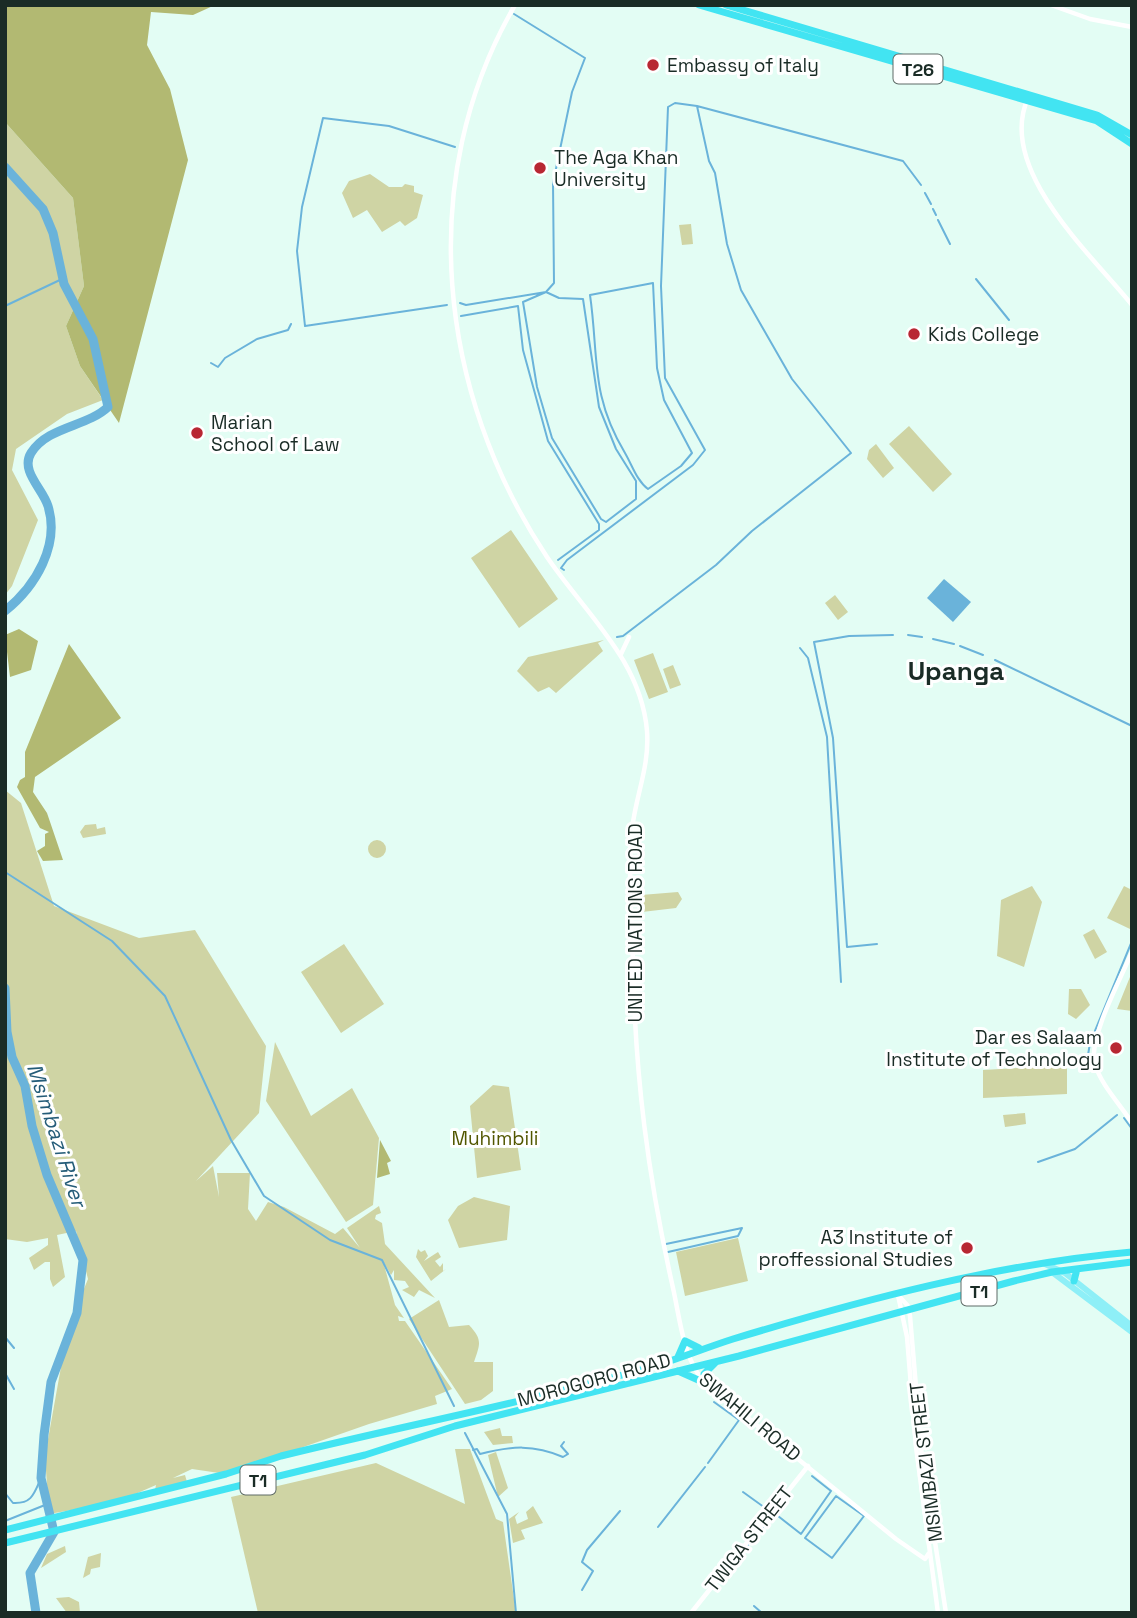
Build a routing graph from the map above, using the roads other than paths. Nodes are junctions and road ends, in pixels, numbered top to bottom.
1 (515, 5) edge
2 (699, 5) edge
3 (726, 5) edge
4 (1051, 5) edge
5 (1132, 27) edge
6 (1028, 97) junction
7 (1132, 135) edge
8 (1132, 144) edge
9 (1132, 305) edge
10 (629, 637) dead end
11 (621, 654) junction
12 (1132, 952) edge
13 (1132, 1123) edge
14 (1132, 1252) edge
15 (1132, 1262) edge
16 (1043, 1263) junction
17 (1077, 1269) junction
18 (1056, 1272) junction
19 (1074, 1281) junction
20 (898, 1295) junction
21 (906, 1312) junction
22 (1132, 1326) edge
23 (1132, 1332) edge
24 (685, 1341) junction
25 (701, 1349) junction
26 (689, 1353) junction
27 (678, 1358) junction
28 (719, 1361) junction
29 (693, 1367) junction
30 (678, 1371) junction
31 (705, 1383) junction
32 (808, 1466) junction
33 (5, 1530) edge
34 (5, 1543) edge
35 (929, 1553) junction
36 (691, 1613) edge
37 (939, 1613) edge
38 (946, 1613) edge

1 - 11 street, UNITED NATIONS ROAD
2 - 6 highway, T26
3 - 6 highway, T26
4 - 5 street
6 - 7 highway, T26
6 - 8 highway, T26
6 - 9 street
10 - 11 street
11 - 24 street, UNITED NATIONS ROAD
12 - 13 street
14 - 16 highway, MOROGORO ROAD / T1
15 - 17 highway, MOROGORO ROAD / T1
16 - 18 main road
16 - 20 highway, MOROGORO ROAD / T1
17 - 18 highway, MOROGORO ROAD / T1
17 - 19 highway
18 - 19 main road
18 - 21 highway, MOROGORO ROAD / T1
18 - 23 main road
19 - 22 main road
20 - 21 street
20 - 25 highway, MOROGORO ROAD / T1
21 - 28 highway, MOROGORO ROAD / T1
21 - 35 street, MSIMBAZI STREET
21 - 38 street, MSIMBAZI STREET
24 - 25 highway
24 - 26 street, UNITED NATIONS ROAD
24 - 27 highway
25 - 26 highway, MOROGORO ROAD / T1
26 - 27 highway, MOROGORO ROAD / T1
26 - 29 street, UNITED NATIONS ROAD
27 - 33 highway, MOROGORO ROAD / T1
28 - 29 highway, MOROGORO ROAD / T1
28 - 31 highway
29 - 30 highway, MOROGORO ROAD / T1
29 - 31 street, SWAHILI ROAD
30 - 31 highway
30 - 34 highway, MOROGORO ROAD / T1
31 - 32 street, SWAHILI ROAD
32 - 35 street, SWAHILI ROAD
32 - 36 street, TWIGA STREET
35 - 37 street, MSIMBAZI STREET

